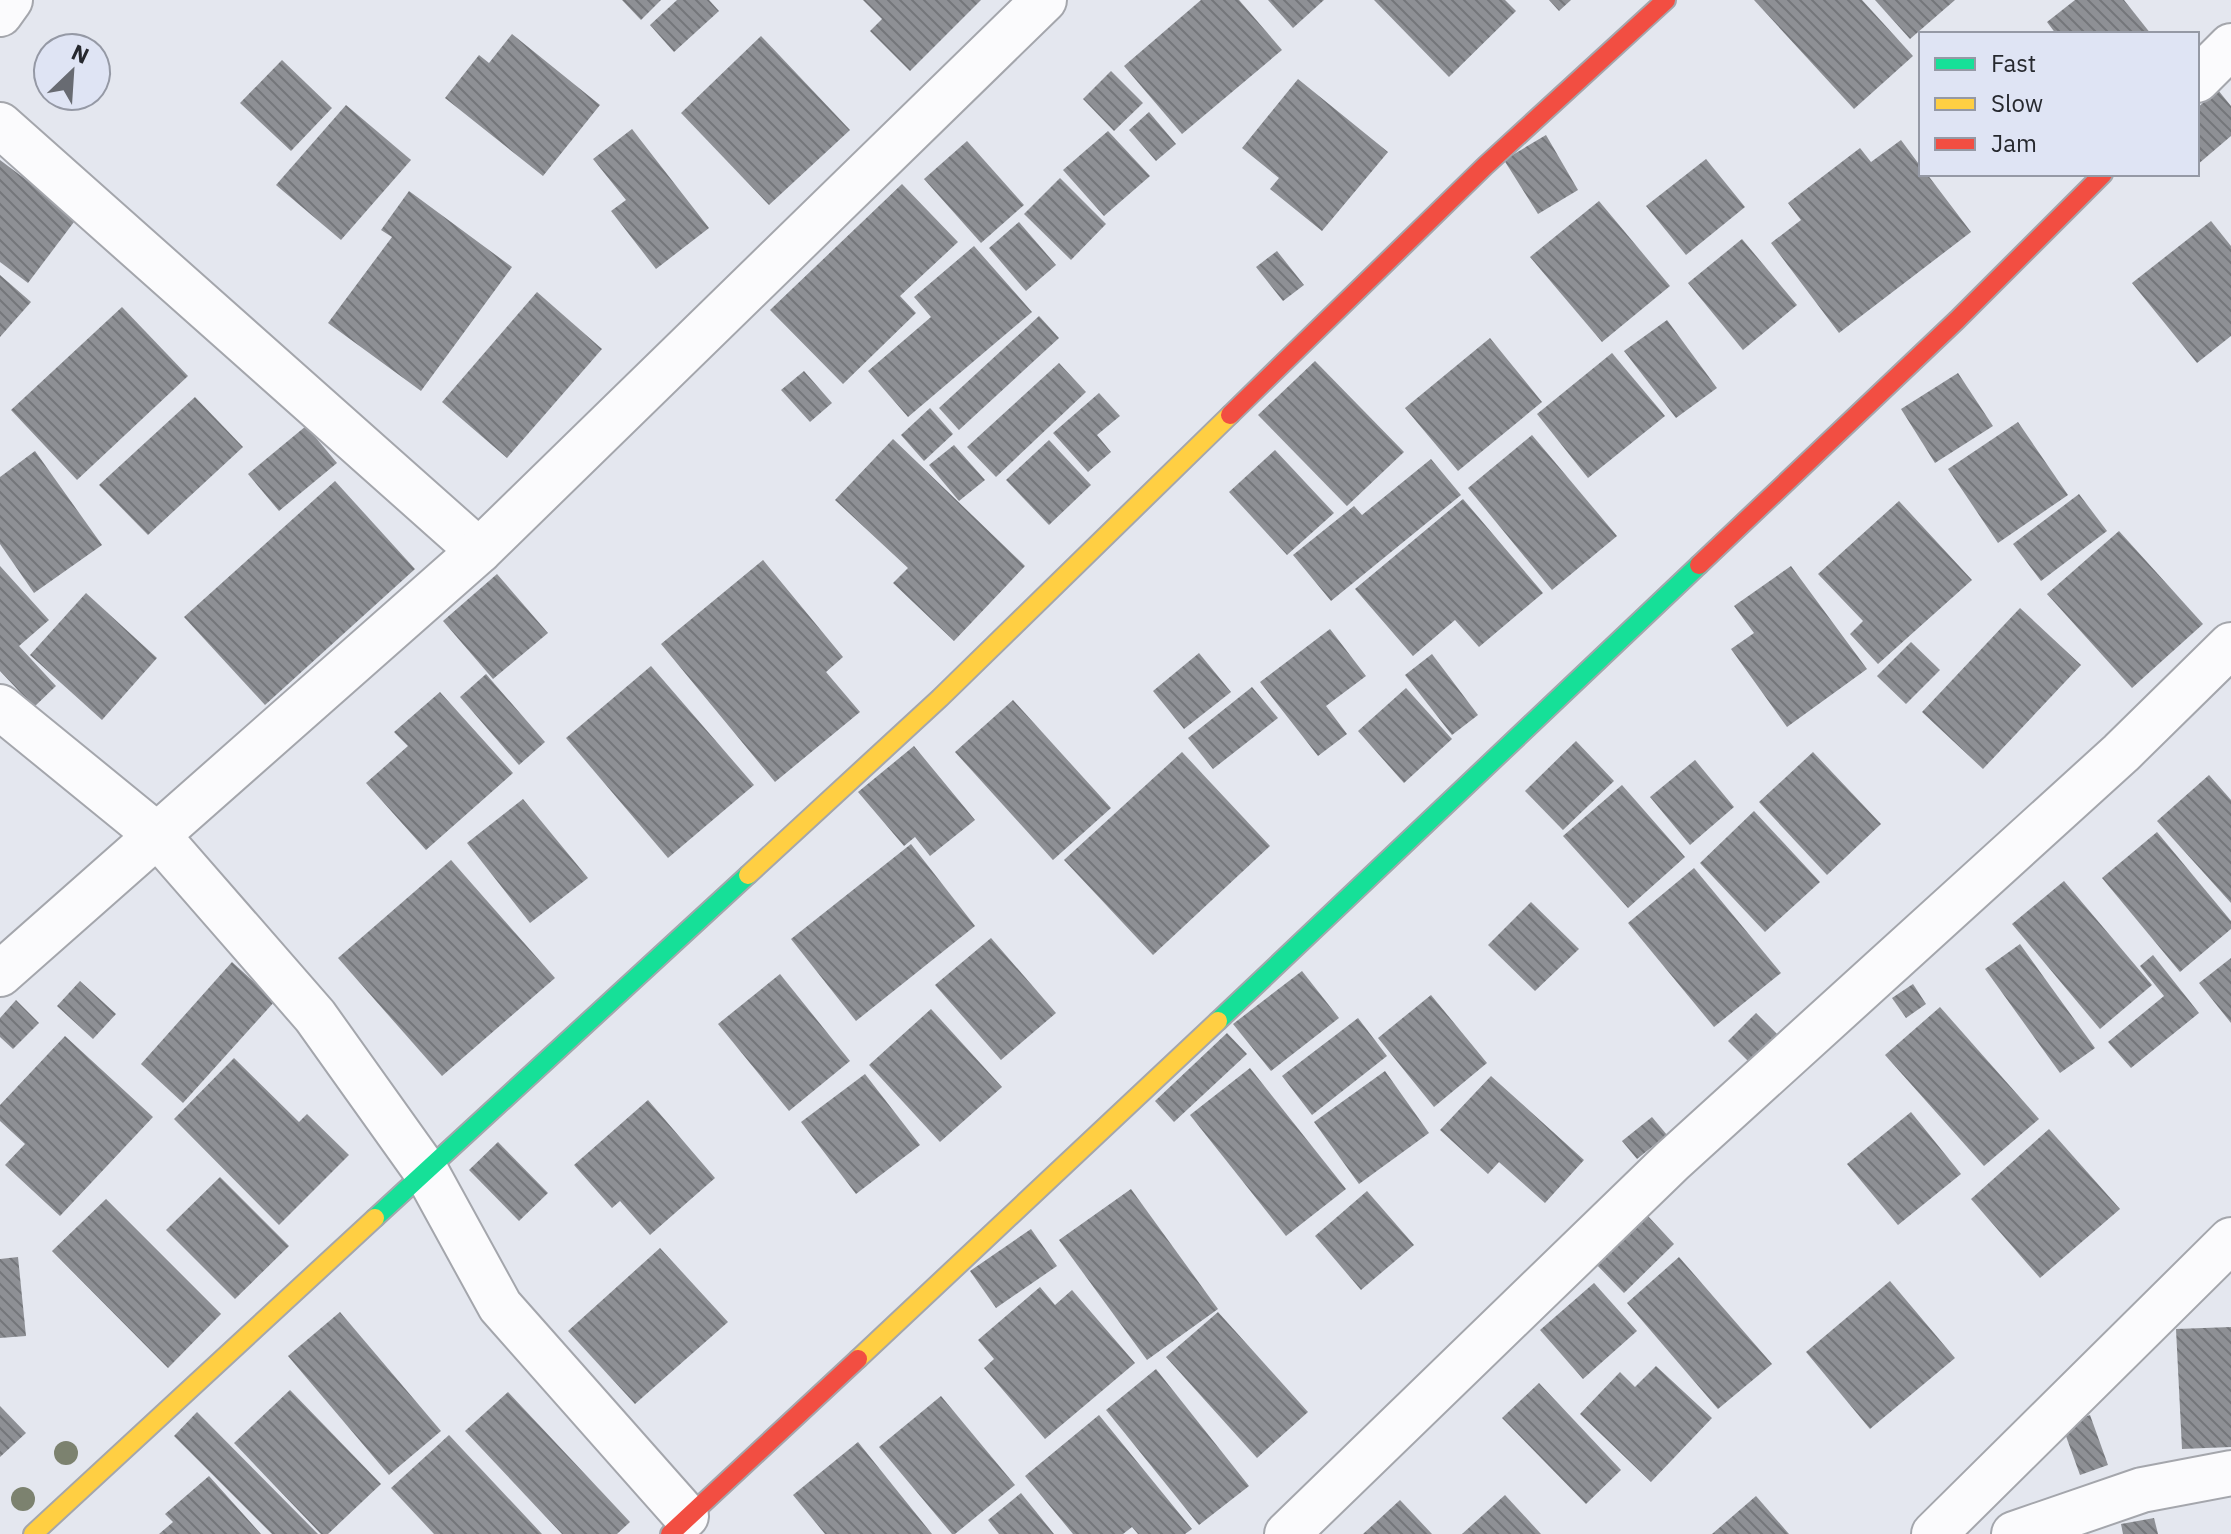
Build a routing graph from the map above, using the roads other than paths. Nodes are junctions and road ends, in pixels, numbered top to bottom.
1 (10, 0) edge
2 (1044, 0) edge
3 (1666, 0) edge
4 (0, 14) edge
5 (2231, 46) edge
6 (2199, 78) edge
7 (0, 125) edge
8 (2101, 176) edge
9 (479, 551) junction
10 (2231, 645) edge
11 (0, 707) edge
12 (158, 836) junction
13 (0, 974) edge
14 (427, 1173) junction
15 (2231, 1240) edge
16 (2231, 1473) edge
17 (678, 1525) edge
18 (33, 1534) edge
19 (1287, 1534) edge
20 (1934, 1534) edge
21 (2014, 1534) edge

1 - 4 street
2 - 9 street
3 - 14 street
5 - 6 street
7 - 9 street
8 - 17 street
9 - 12 street
10 - 19 street
11 - 12 street
12 - 13 street
12 - 14 street
14 - 17 street
14 - 18 street
15 - 20 street
16 - 21 street

